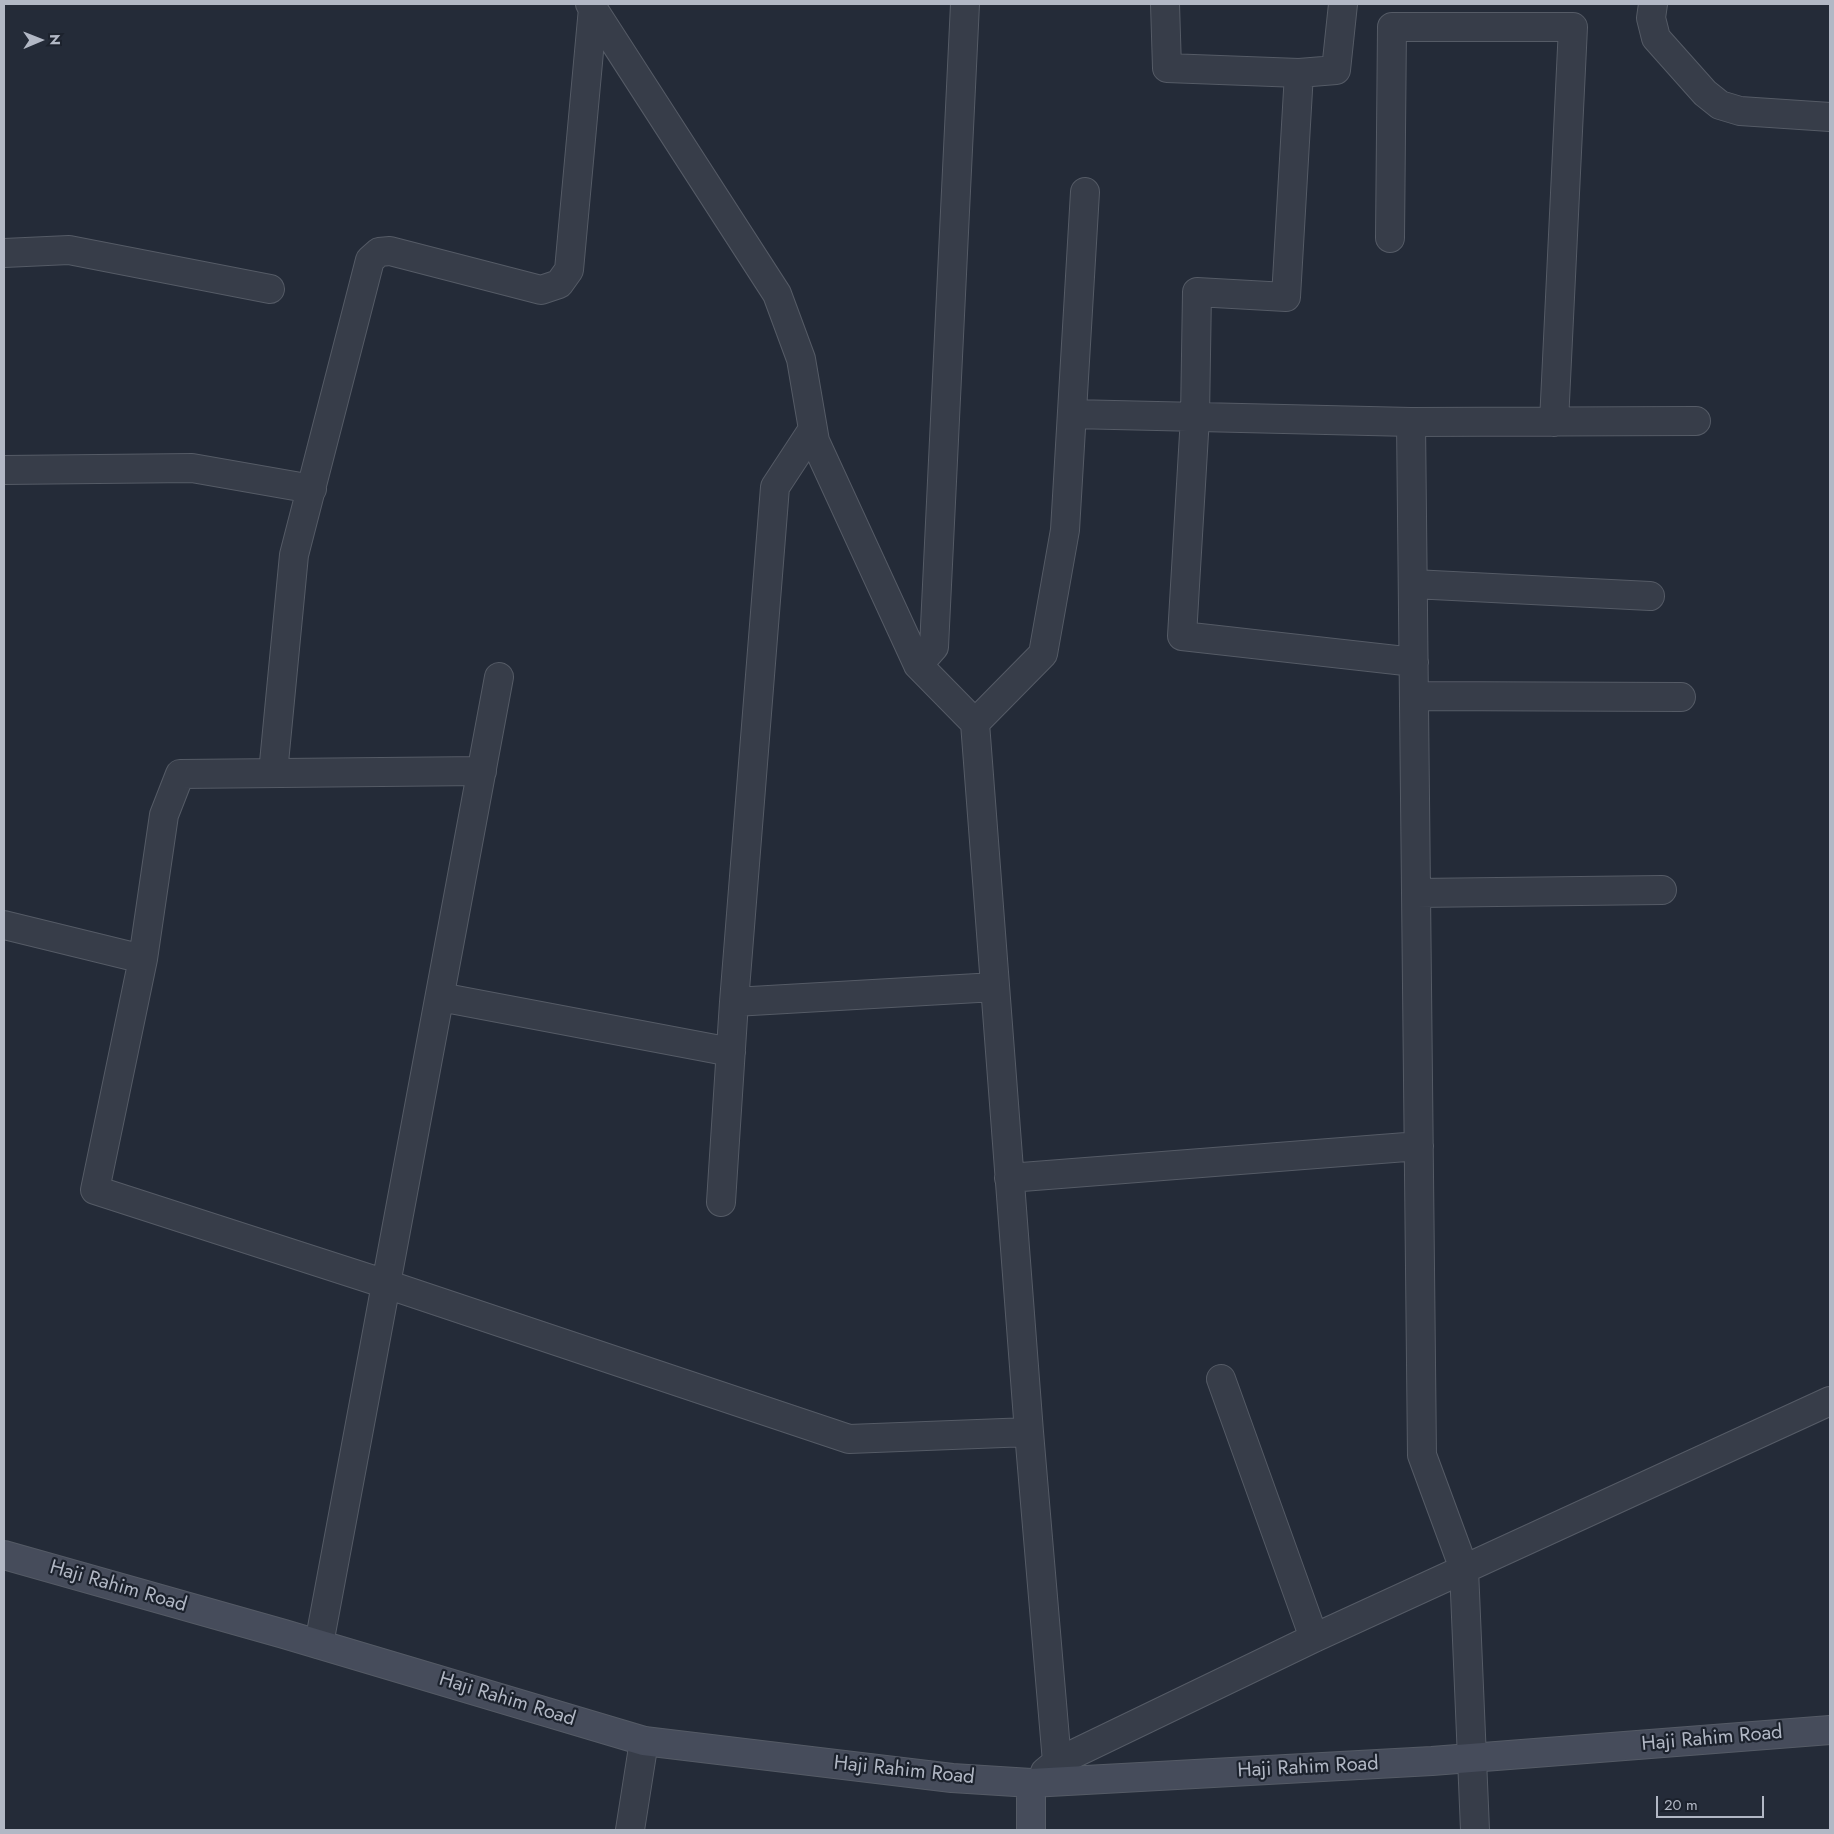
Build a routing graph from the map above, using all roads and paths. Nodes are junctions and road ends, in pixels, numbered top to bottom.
1 (965, 4) edge
2 (1166, 4) edge
3 (1343, 4) edge
4 (1653, 4) edge
5 (591, 6) edge
6 (1299, 74) junction
7 (1830, 116) edge
8 (1085, 192) dead end
9 (1390, 238) dead end
10 (4, 253) edge
11 (270, 290) dead end
12 (1072, 414) junction
13 (1195, 417) junction
14 (1696, 421) dead end
15 (1411, 422) junction
16 (1554, 422) junction
17 (813, 429) junction
18 (4, 470) edge
19 (312, 489) junction
20 (1413, 584) junction
21 (1650, 596) dead end
22 (1414, 662) junction
23 (918, 664) junction
24 (499, 677) dead end
25 (1414, 696) junction
26 (1682, 697) dead end
27 (975, 723) junction
28 (482, 771) junction
29 (273, 773) junction
30 (1662, 890) dead end
31 (1416, 893) junction
32 (4, 925) edge
33 (143, 959) junction
34 (995, 987) junction
35 (440, 997) junction
36 (734, 1002) junction
37 (731, 1052) junction
38 (1419, 1146) junction
39 (1010, 1178) junction
40 (721, 1202) dead end
41 (386, 1284) junction
42 (1220, 1380) dead end
43 (1830, 1401) edge
44 (1029, 1432) junction
45 (4, 1555) edge
46 (1464, 1569) junction
47 (1314, 1638) junction
48 (319, 1644) junction
49 (1830, 1730) edge
50 (644, 1741) junction
51 (1472, 1758) junction
52 (1057, 1762) junction
53 (1031, 1784) junction
54 (630, 1830) edge
55 (1031, 1830) edge
56 (1475, 1830) edge

1 - 23 street
2 - 6 street
3 - 6 street
4 - 7 street
5 - 17 street
5 - 19 street
6 - 13 street
8 - 12 street
9 - 16 street
10 - 11 street
12 - 13 street
12 - 27 street
13 - 15 street
13 - 22 street
14 - 16 street
15 - 16 street
15 - 20 street
17 - 23 street
17 - 36 street
18 - 19 street
19 - 29 street
20 - 21 street
20 - 22 street
22 - 25 street
23 - 27 street
24 - 28 street
25 - 26 street
25 - 31 street
27 - 34 street
28 - 29 street
28 - 35 street
29 - 33 street
30 - 31 street
31 - 38 street
32 - 33 street
33 - 41 street
34 - 36 street
34 - 39 street
35 - 37 street
35 - 41 street
36 - 37 street
37 - 40 street
38 - 39 street
38 - 46 street
39 - 44 street
41 - 44 street
41 - 48 street
42 - 47 street
43 - 46 street
44 - 52 street
45 - 48 main road, Haji Rahim Road
46 - 47 street
46 - 51 street
47 - 52 street
48 - 50 main road, Haji Rahim Road
49 - 51 main road, Haji Rahim Road
50 - 53 main road, Haji Rahim Road
50 - 54 street
51 - 53 main road, Haji Rahim Road
51 - 56 street
52 - 53 street
53 - 55 main road

